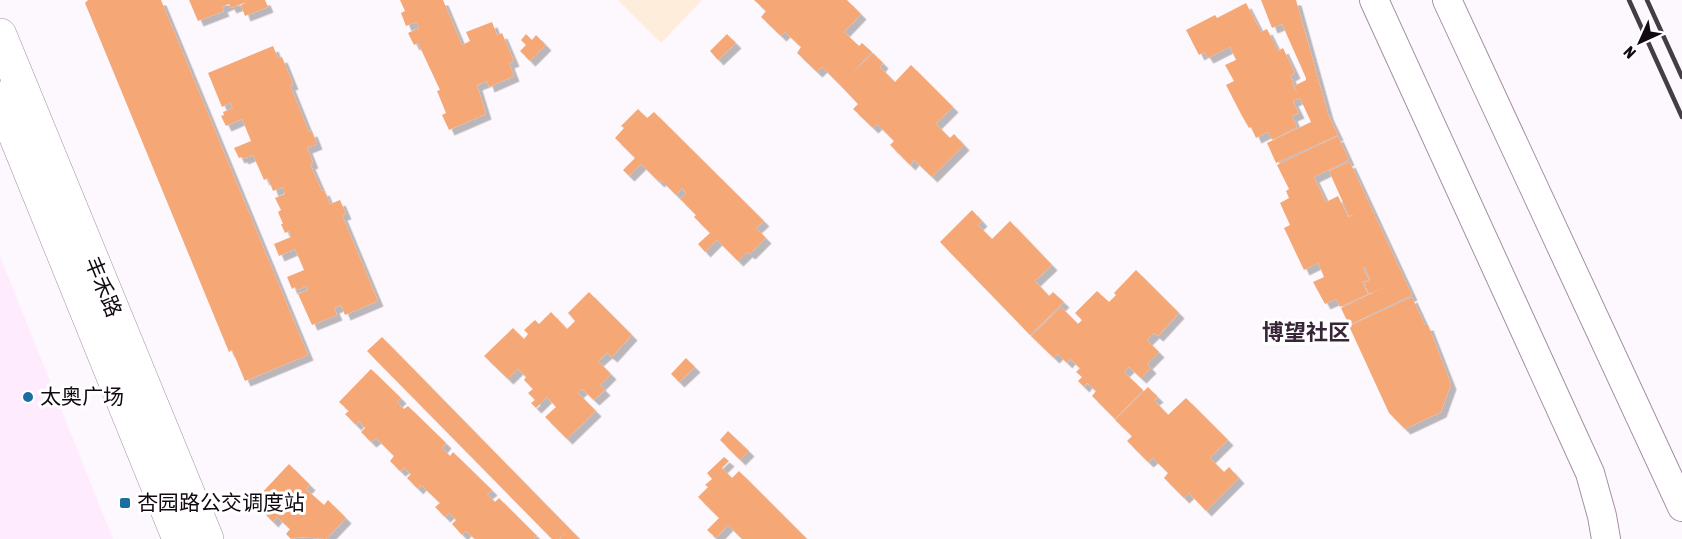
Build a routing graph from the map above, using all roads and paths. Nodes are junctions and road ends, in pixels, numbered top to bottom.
1 (1374, 0) edge
2 (1447, 0) edge
3 (0, 35) edge
4 (0, 98) edge
5 (1682, 507) edge
6 (179, 539) edge
7 (207, 539) edge
8 (1606, 539) edge

1 - 8 street
2 - 5 street
3 - 7 main road, 丰禾路
4 - 6 main road, 丰禾路

